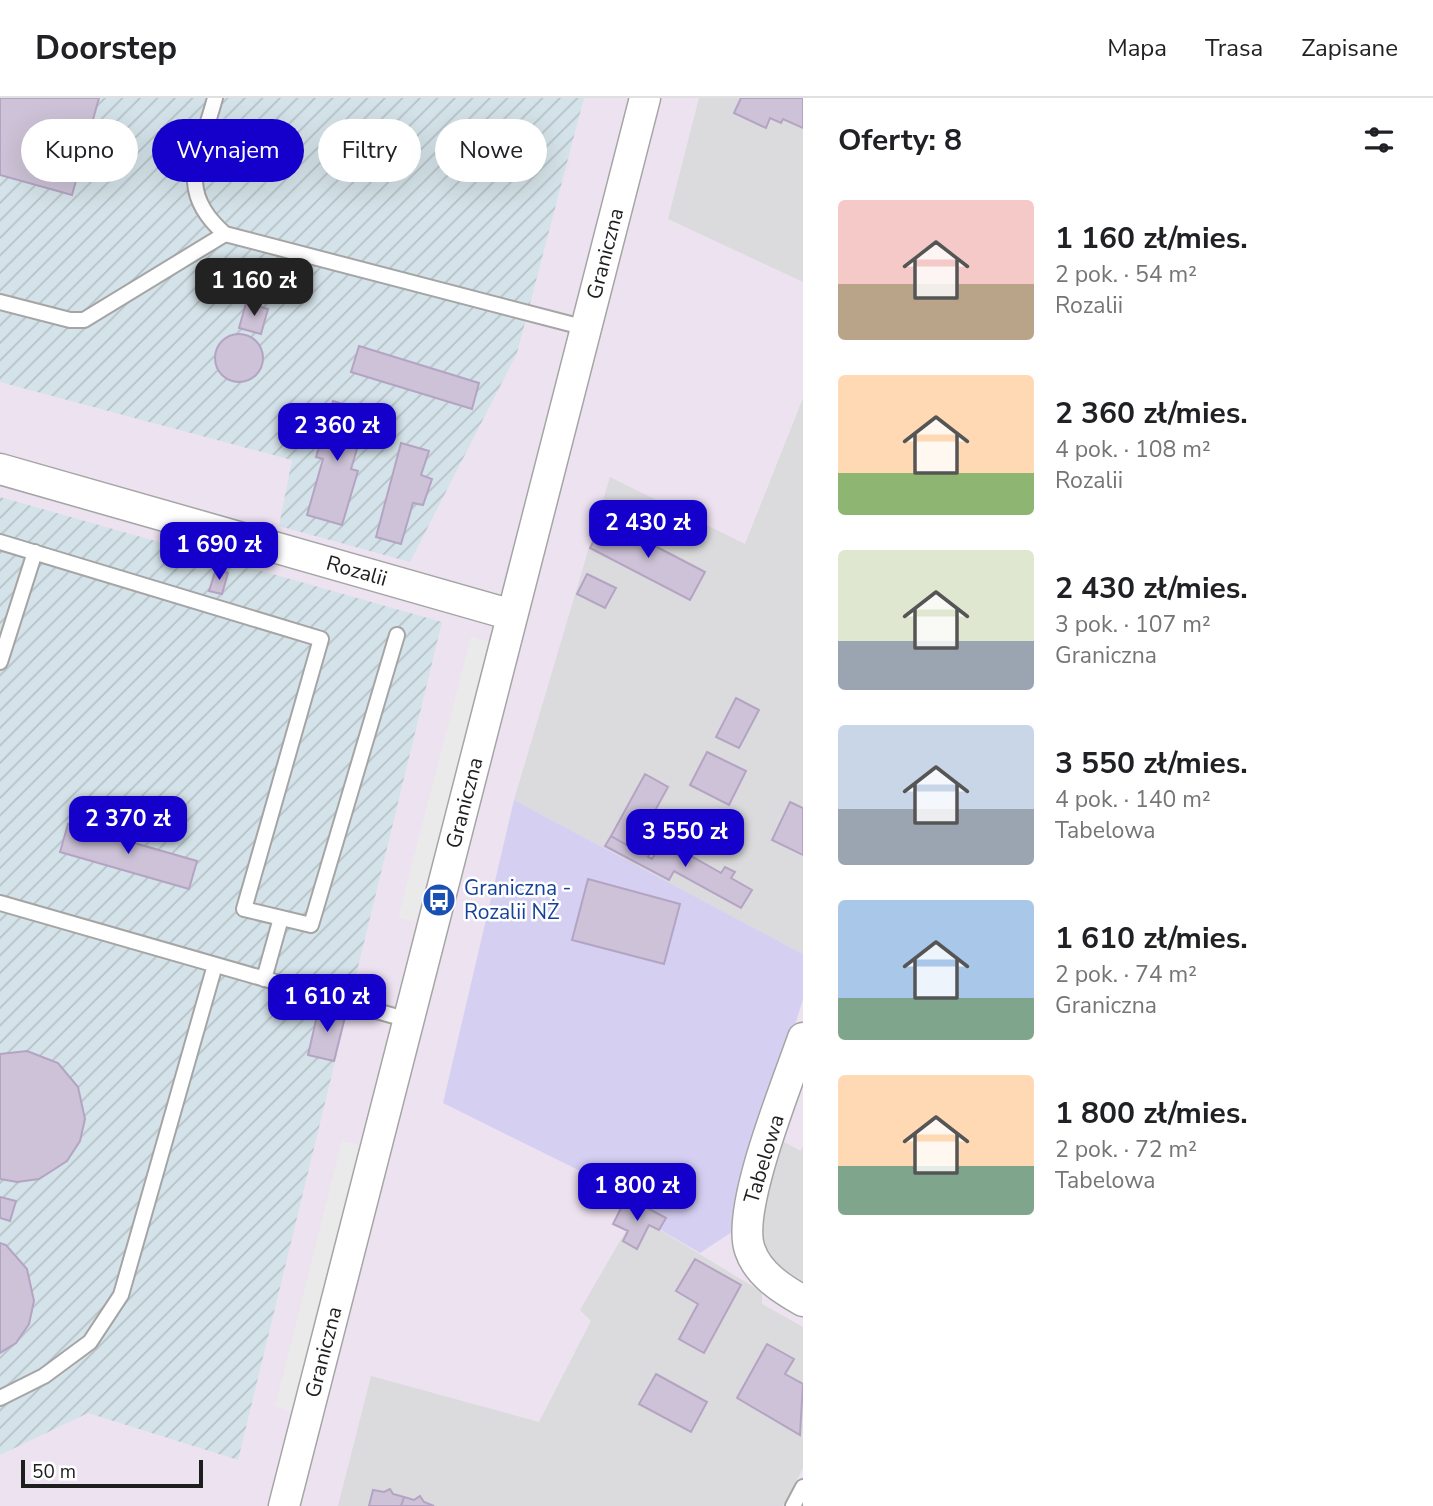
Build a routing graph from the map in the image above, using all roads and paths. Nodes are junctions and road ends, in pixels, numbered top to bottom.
1 (215, 98) edge
2 (645, 98) edge
3 (226, 234) junction
4 (0, 302) edge
5 (586, 328) junction
6 (0, 469) edge
7 (0, 542) edge
8 (35, 552) junction
9 (512, 615) junction
10 (397, 635) dead end
11 (0, 662) edge
12 (0, 903) edge
13 (281, 918) junction
14 (215, 965) junction
15 (264, 979) junction
16 (408, 1020) junction
17 (803, 1038) edge
18 (803, 1301) edge
19 (0, 1398) edge
20 (803, 1487) edge
21 (284, 1506) edge
22 (793, 1506) edge

1 - 3 lane
2 - 5 street, Graniczna
3 - 4 lane
3 - 5 lane
5 - 9 street, Graniczna
6 - 9 street, Rozalii
7 - 8 lane
8 - 11 lane
8 - 13 lane
9 - 16 street, Graniczna
10 - 13 lane
12 - 14 lane
13 - 15 lane
14 - 15 lane
14 - 19 lane
15 - 16 lane
16 - 21 street, Graniczna
17 - 18 street, Tabelowa
20 - 22 lane

